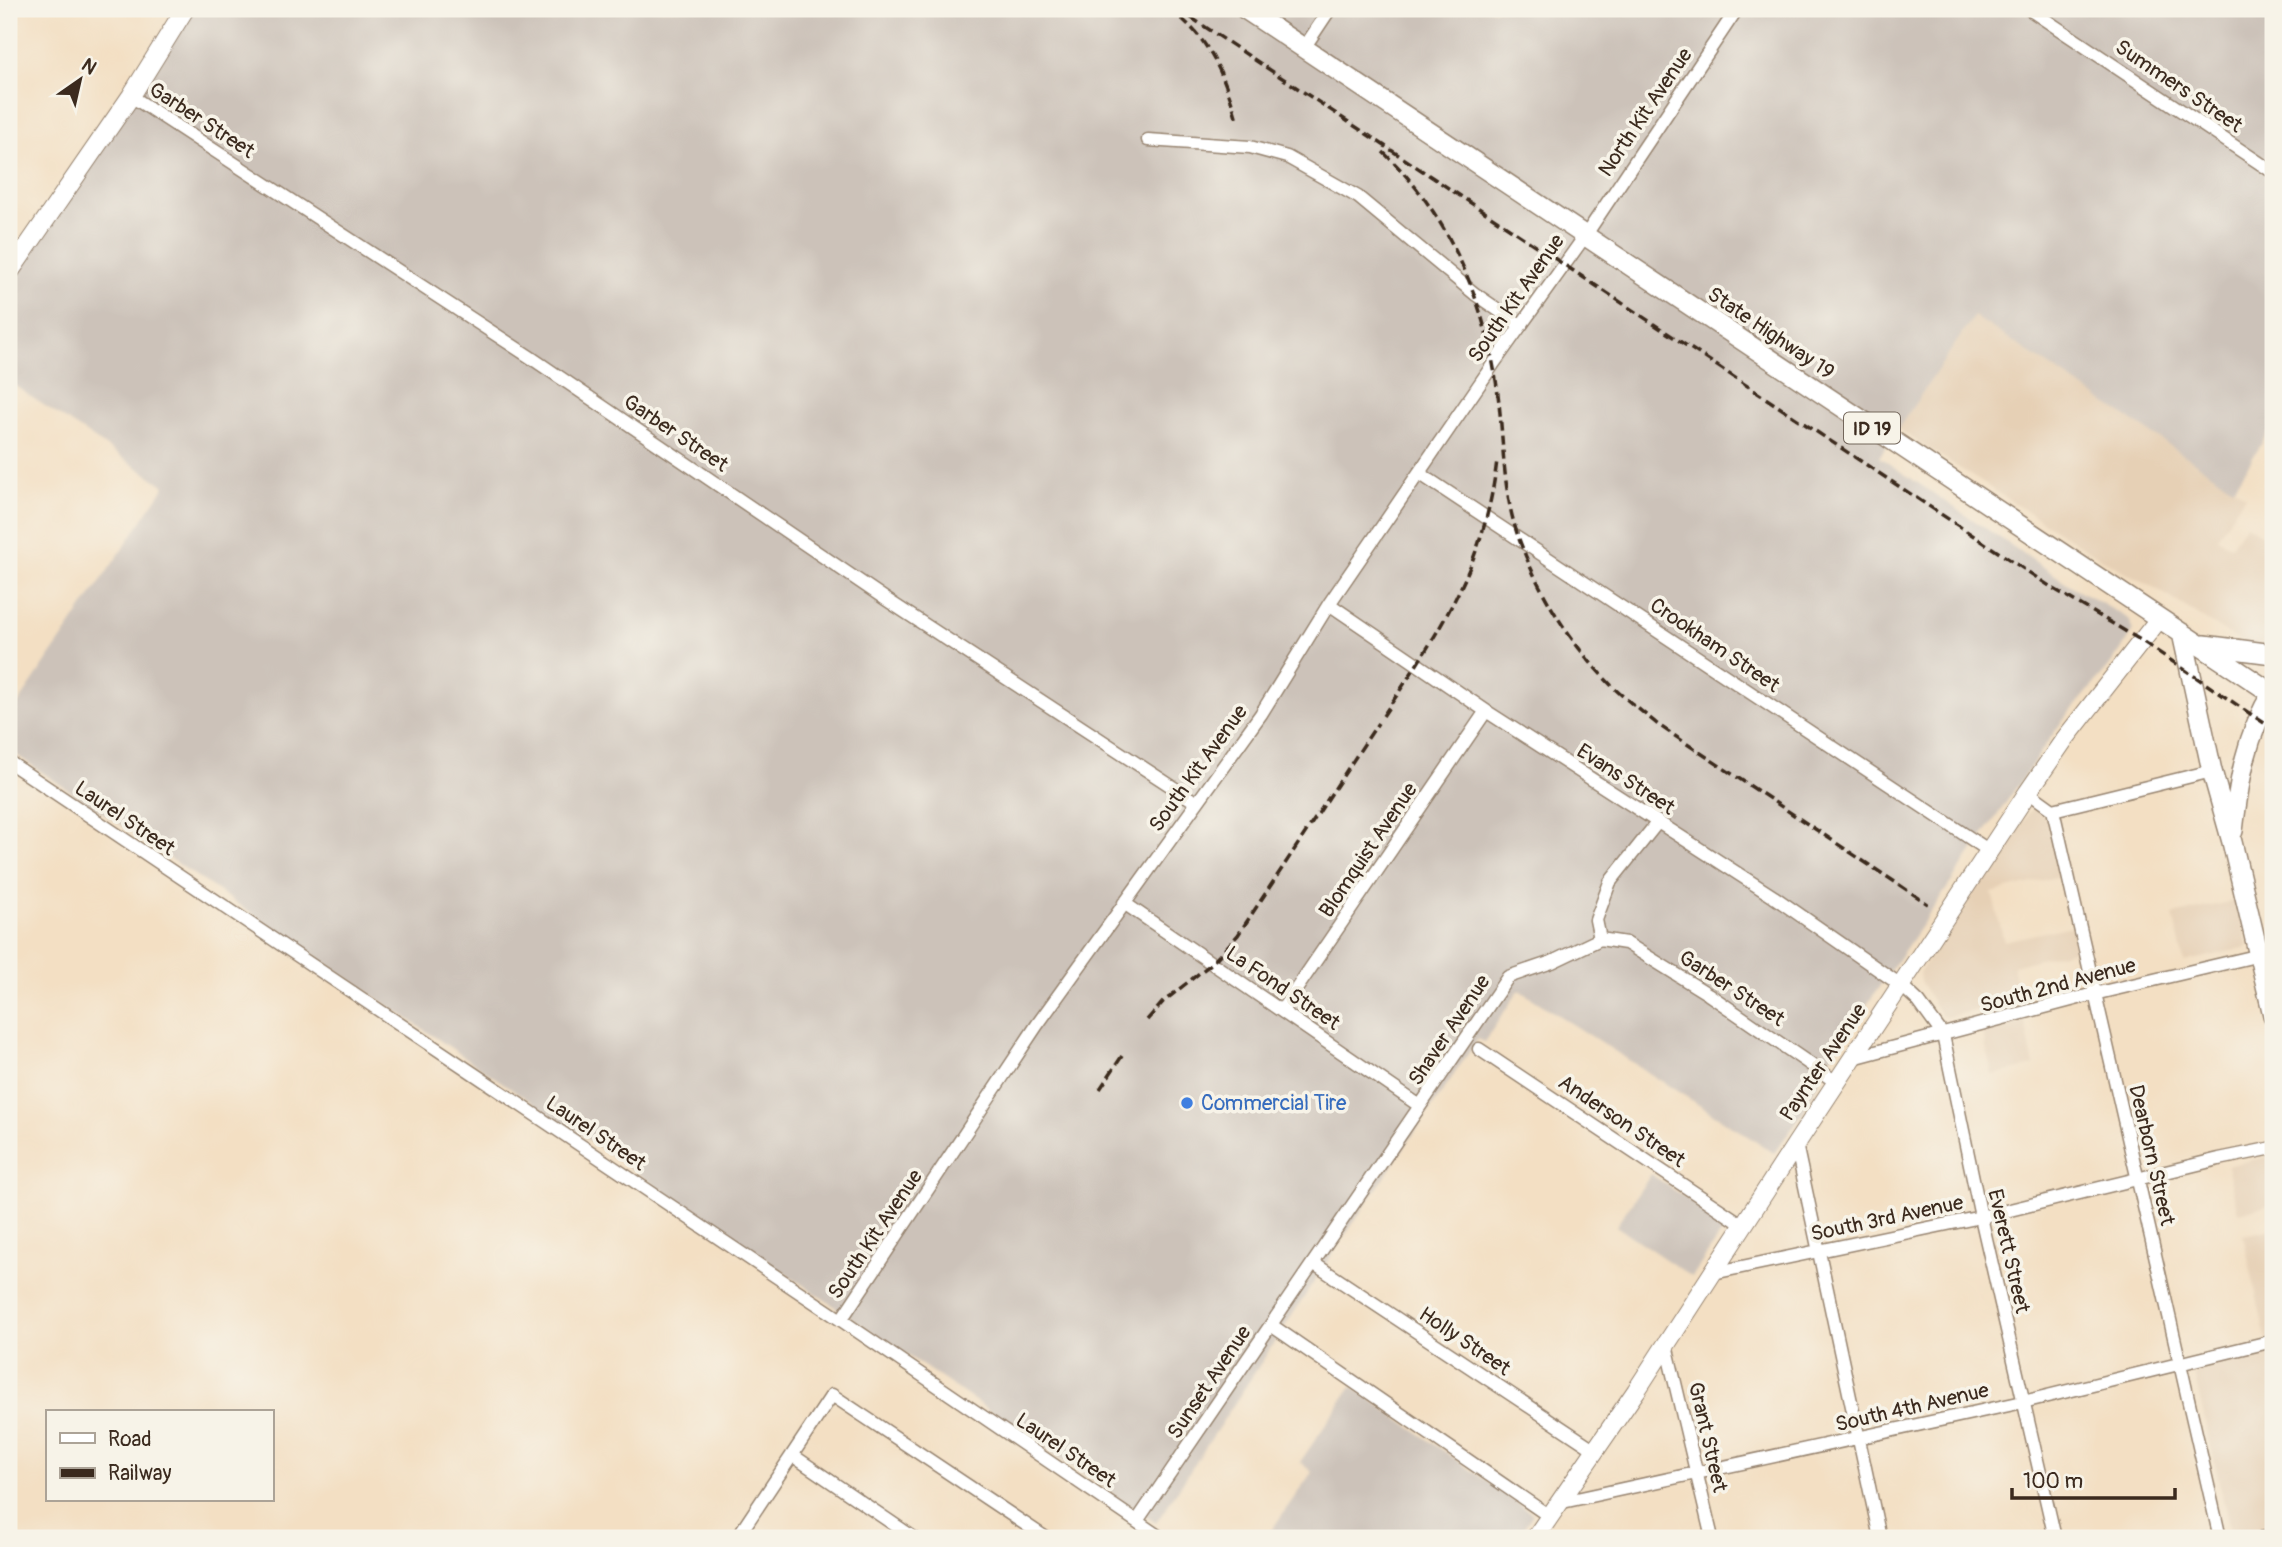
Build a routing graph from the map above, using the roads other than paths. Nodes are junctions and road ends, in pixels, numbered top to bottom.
1 (185, 9) edge
2 (1245, 9) edge
3 (1330, 9) edge
4 (1737, 9) edge
5 (2029, 9) edge
6 (1304, 48) junction
7 (131, 96) junction
8 (1148, 141) dead end
9 (2273, 172) edge
10 (1585, 236) junction
11 (9, 273) edge
12 (1520, 325) junction
13 (1419, 473) junction
14 (1329, 604) junction
15 (2159, 619) junction
16 (2182, 633) junction
17 (2200, 644) junction
18 (2273, 654) edge
19 (2273, 693) edge
20 (1486, 711) junction
21 (9, 762) edge
22 (2212, 771) junction
23 (2028, 792) junction
24 (1197, 803) junction
25 (2053, 810) junction
26 (1657, 823) junction
27 (2232, 842) junction
28 (1988, 850) junction
29 (1124, 903) junction
30 (1600, 939) junction
31 (2266, 953) edge
32 (1902, 985) junction
33 (2094, 994) junction
34 (1282, 1010) junction
35 (2273, 1015) edge
36 (1943, 1035) junction
37 (1479, 1049) dead end
38 (1853, 1058) junction
39 (1836, 1082) junction
40 (1420, 1106) junction
41 (1796, 1144) junction
42 (2273, 1148) edge
43 (2138, 1179) junction
44 (1981, 1217) junction
45 (1743, 1226) junction
46 (1819, 1252) junction
47 (1313, 1263) junction
48 (1713, 1273) junction
49 (841, 1320) junction
50 (1271, 1325) junction
51 (2273, 1341) edge
52 (1666, 1345) junction
53 (2180, 1363) junction
54 (2024, 1402) junction
55 (1860, 1439) junction
56 (1595, 1450) junction
57 (792, 1455) junction
58 (1697, 1474) junction
59 (1554, 1509) junction
60 (1137, 1521) junction
61 (2273, 1536) edge
62 (737, 1538) edge
63 (914, 1538) edge
64 (1046, 1538) edge
65 (1161, 1538) edge
66 (1535, 1538) edge
67 (1712, 1538) edge
68 (1880, 1538) edge
69 (2055, 1538) edge
70 (2220, 1538) edge
71 (2262, 1538) edge

1 - 7 street
2 - 6 main road, State Highway 19 / ID 19
3 - 6 street
4 - 10 street, North Kit Avenue
5 - 9 street, Summers Street
6 - 10 main road, State Highway 19 / ID 19
7 - 11 street
7 - 24 street, Garber Street
8 - 12 street
10 - 12 street, South Kit Avenue
10 - 15 main road, State Highway 19 / ID 19
12 - 13 street, South Kit Avenue
13 - 14 street, South Kit Avenue
13 - 28 street, Crookham Street
14 - 20 street, Evans Street
14 - 24 street, South Kit Avenue
15 - 16 main road, State Highway 19 / ID 19
15 - 23 street, Paynter Avenue
16 - 17 main road, State Highway 19 / ID 19
16 - 22 main road
17 - 18 main road
17 - 19 main road, State Highway 19 / ID 19
19 - 27 main road
20 - 26 street, Evans Street
20 - 34 street, Blomquist Avenue
21 - 49 street, Laurel Street
22 - 25 street
22 - 27 main road
23 - 25 street
23 - 28 street, Paynter Avenue
24 - 29 street, South Kit Avenue
25 - 33 street, Dearborn Street
26 - 30 street
26 - 32 street, Evans Street
27 - 31 main road
28 - 32 street, Paynter Avenue
29 - 34 street, La Fond Street
29 - 49 street, South Kit Avenue
30 - 39 street, Garber Street
30 - 40 street, Shaver Avenue
31 - 33 street, South 2nd Avenue
31 - 35 main road
32 - 36 street, Everett Street
32 - 38 street, Paynter Avenue
33 - 36 street, South 2nd Avenue
33 - 43 street, Dearborn Street
34 - 40 street, La Fond Street
36 - 38 street, South 2nd Avenue
36 - 44 street, Everett Street
37 - 45 street, Anderson Street
38 - 39 street, Paynter Avenue
39 - 41 street, Paynter Avenue
40 - 47 street, Shaver Avenue
41 - 45 street, Paynter Avenue
41 - 46 street
42 - 43 street, South 3rd Avenue
43 - 44 street, South 3rd Avenue
43 - 53 street, Dearborn Street
44 - 46 street, South 3rd Avenue
44 - 54 street, Everett Street
45 - 48 street, Paynter Avenue
46 - 48 street, South 3rd Avenue
46 - 55 street
47 - 50 street, Sunset Avenue
47 - 56 street, Holly Street
48 - 52 street, Paynter Avenue
49 - 60 street, Laurel Street
50 - 59 street
50 - 60 street, Sunset Avenue
51 - 53 street, South 4th Avenue
52 - 56 street, Paynter Avenue
52 - 58 street, Grant Street
53 - 54 street, South 4th Avenue
53 - 70 street, Dearborn Street
54 - 55 street, South 4th Avenue
54 - 69 street, Everett Street
55 - 58 street, South 4th Avenue
55 - 68 street
56 - 59 street, Paynter Avenue
57 - 62 street
57 - 63 street
57 - 64 street
58 - 59 street, South 4th Avenue
58 - 67 street, Grant Street
59 - 66 street, Paynter Avenue
60 - 65 street, Laurel Street
61 - 71 street

